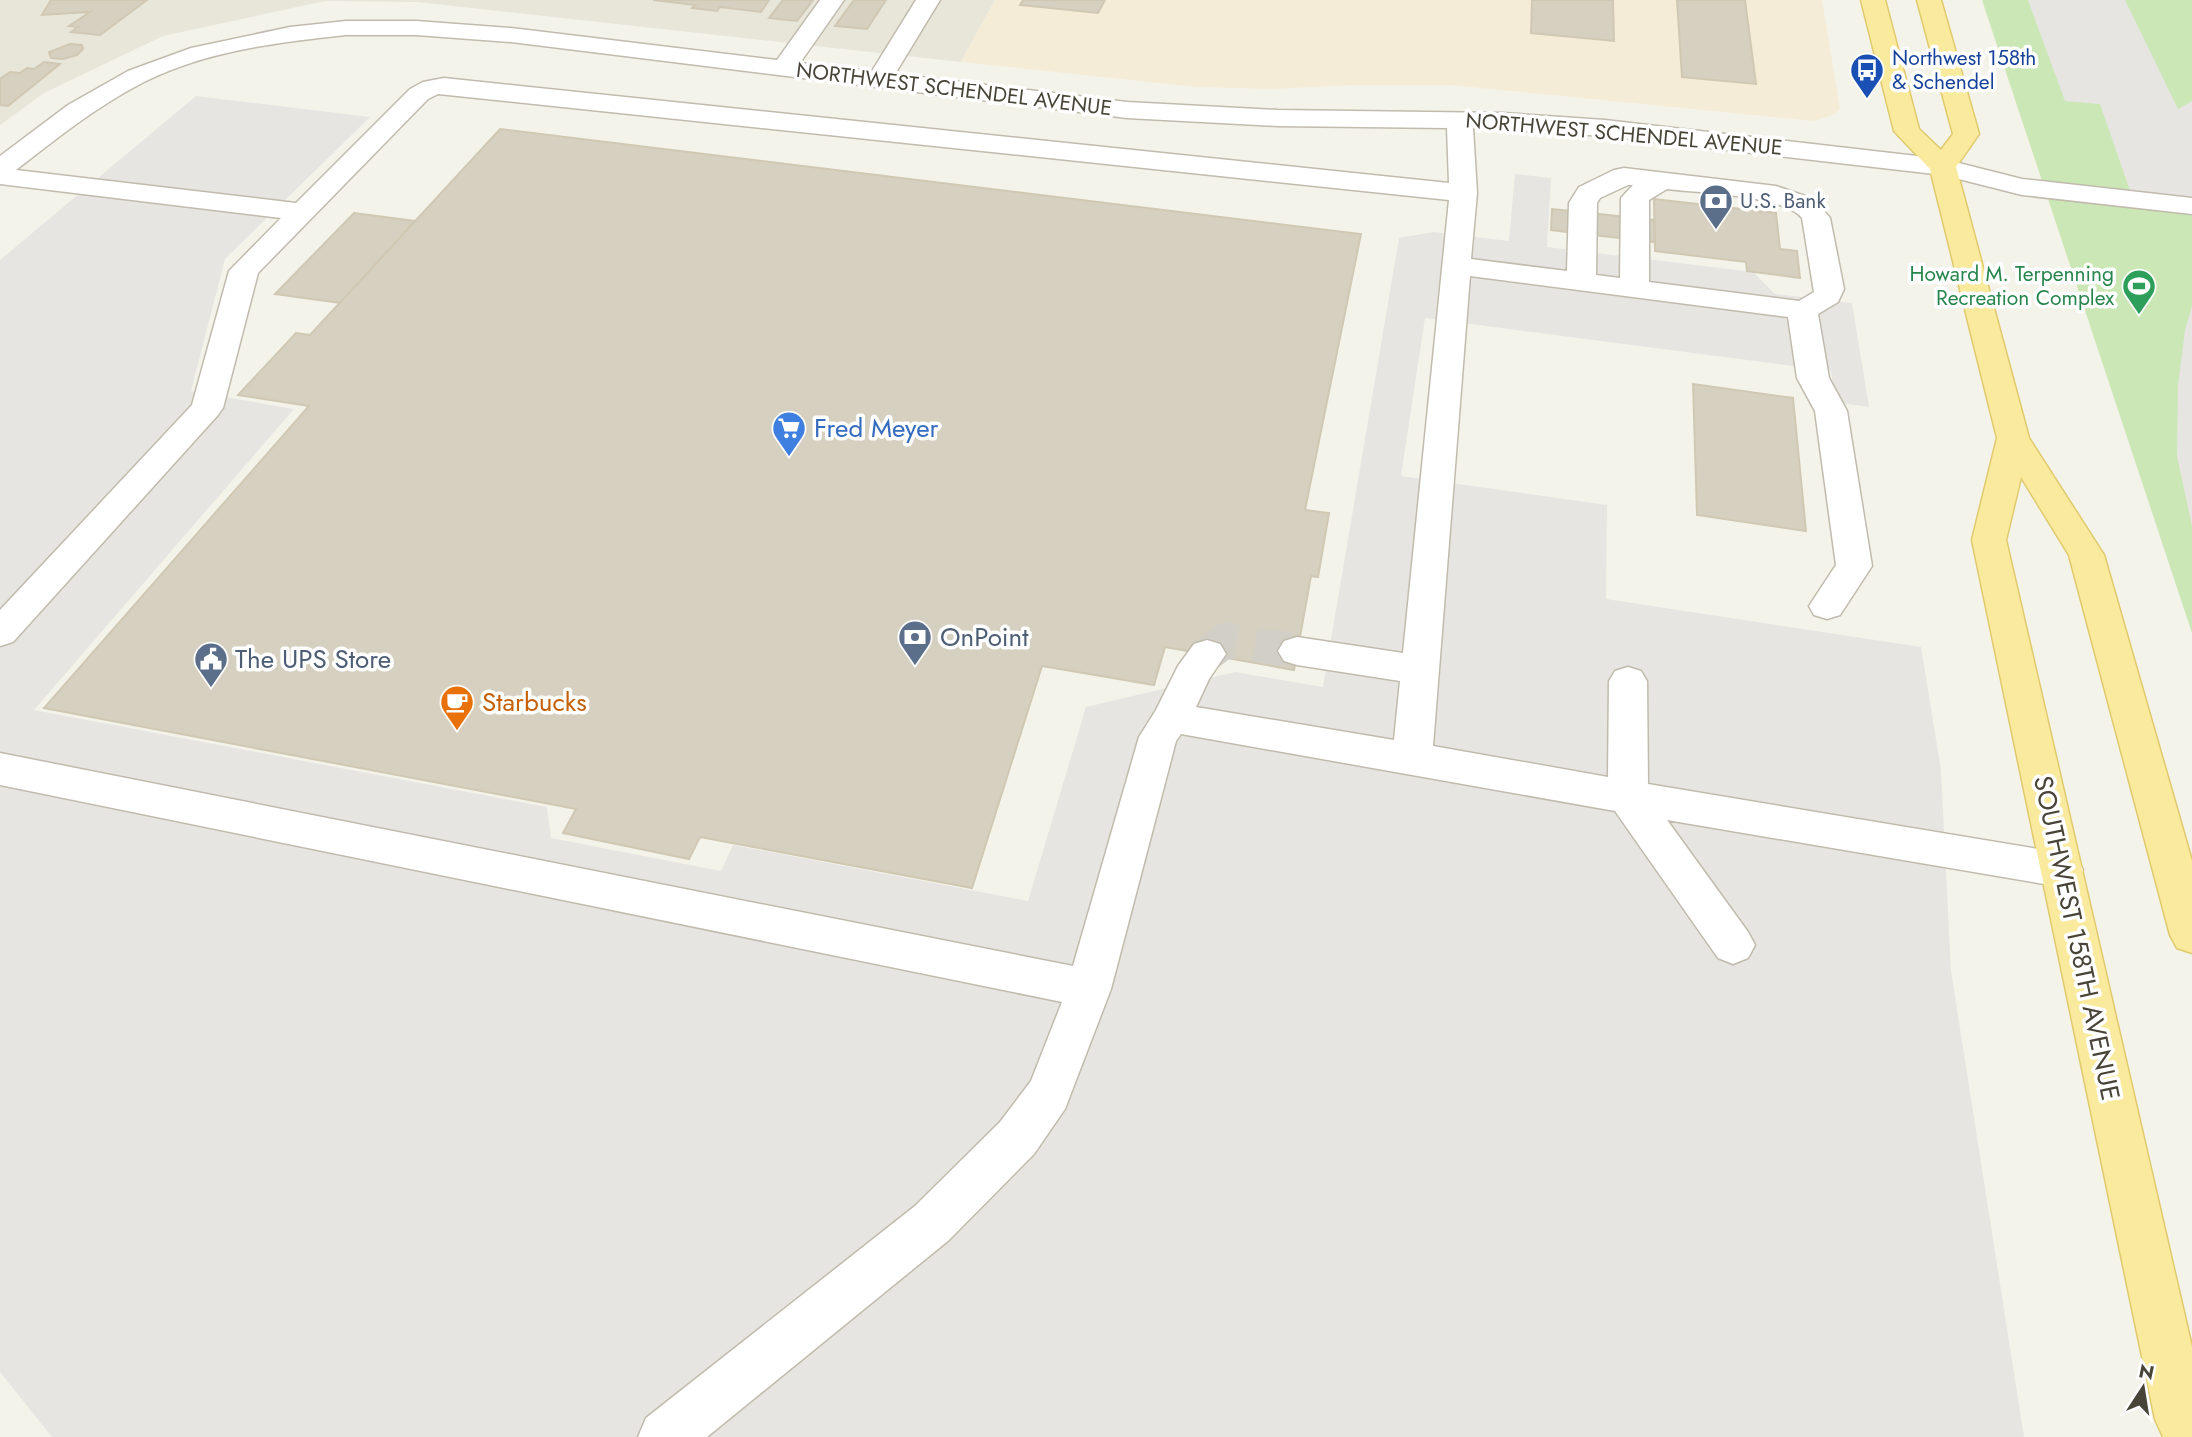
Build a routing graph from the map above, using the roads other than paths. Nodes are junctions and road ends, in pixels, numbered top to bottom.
1 (832, 0) edge
2 (928, 0) edge
3 (1873, 0) edge
4 (1929, 0) edge
5 (366, 9) dead end
6 (346, 27) junction
7 (783, 69) junction
8 (878, 81) junction
9 (1460, 120) junction
10 (1943, 167) junction
11 (1, 169) edge
12 (1663, 181) junction
13 (2192, 188) edge
14 (1463, 193) junction
15 (2192, 206) edge
16 (302, 212) junction
17 (1457, 266) junction
18 (1568, 280) junction
19 (1634, 288) junction
20 (1802, 310) junction
21 (2012, 438) junction
22 (1827, 606) dead end
23 (0, 633) edge
24 (1297, 651) tunnel mouth
25 (1207, 654) tunnel mouth
26 (1420, 670) junction
27 (1628, 681) dead end
28 (1172, 718) junction
29 (1412, 758) junction
30 (0, 769) edge
31 (1628, 797) junction
32 (2062, 870) junction
33 (2192, 935) edge
34 (1733, 945) dead end
35 (1089, 989) junction
36 (665, 1437) edge
37 (2192, 1437) edge

1 - 7 street
2 - 8 street
3 - 10 main road
4 - 10 main road
5 - 6 street
6 - 7 street, NORTHWEST SCHENDEL AVENUE
6 - 11 street, NORTHWEST SCHENDEL AVENUE
7 - 8 street, NORTHWEST SCHENDEL AVENUE
8 - 9 street, NORTHWEST SCHENDEL AVENUE
9 - 10 street, NORTHWEST SCHENDEL AVENUE
9 - 14 street
10 - 13 street
10 - 15 street
10 - 21 main road, SOUTHWEST 158TH AVENUE
11 - 16 street
12 - 18 street
12 - 19 street
12 - 20 street
14 - 16 street
14 - 17 street
16 - 23 street
17 - 18 street
17 - 26 street
18 - 19 street
19 - 20 street
20 - 22 street
21 - 32 main road, SOUTHWEST 158TH AVENUE
21 - 33 main road, SOUTHWEST 158TH AVENUE
24 - 26 street
25 - 28 street
26 - 29 street
27 - 31 street
28 - 29 street
28 - 35 street
29 - 31 street
30 - 35 street
31 - 32 street
31 - 34 street
32 - 37 main road, SOUTHWEST 158TH AVENUE
35 - 36 street

